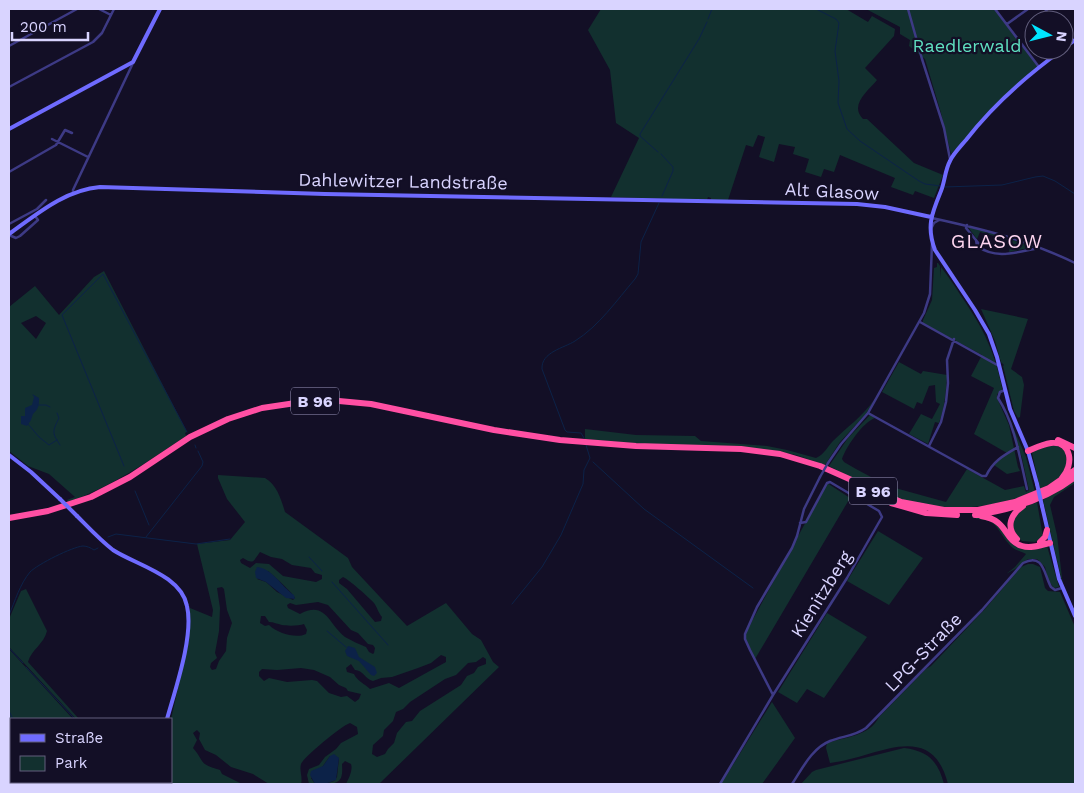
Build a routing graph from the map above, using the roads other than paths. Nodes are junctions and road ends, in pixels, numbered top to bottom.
1 (77, 9) edge
2 (99, 9) edge
3 (114, 9) edge
4 (160, 9) edge
5 (908, 9) edge
6 (995, 9) edge
7 (1028, 9) edge
8 (111, 15) junction
9 (1007, 24) junction
10 (9, 46) edge
11 (1049, 60) edge
12 (133, 62) junction
13 (1040, 67) junction
14 (9, 87) edge
15 (9, 129) edge
16 (72, 134) dead end
17 (52, 139) dead end
18 (59, 142) junction
19 (88, 157) junction
20 (950, 161) junction
21 (9, 172) edge
22 (73, 193) junction
23 (46, 200) dead end
24 (694, 201) joint
25 (35, 216) junction
26 (931, 217) junction
27 (940, 220) junction
28 (9, 224) edge
29 (966, 225) junction
30 (930, 230) junction
31 (9, 235) edge
32 (932, 242) junction
33 (1037, 246) junction
34 (938, 256) junction
35 (932, 258) junction
36 (1075, 262) edge
37 (920, 322) junction
38 (954, 339) junction
39 (999, 366) junction
40 (1005, 390) junction
41 (868, 413) junction
42 (581, 444) junction
43 (589, 445) junction
44 (929, 446) junction
45 (1018, 447) junction
46 (1075, 448) edge
47 (1027, 450) junction
48 (9, 455) edge
49 (1075, 470) edge
50 (1075, 477) edge
51 (1059, 482) junction
52 (1027, 489) dead end
53 (1027, 503) junction
54 (973, 515) junction
55 (9, 518) edge
56 (9, 523) edge
57 (800, 523) junction
58 (1046, 530) junction
59 (1049, 541) junction
60 (1040, 542) junction
61 (1062, 588) junction
62 (1075, 616) edge
63 (773, 696) junction
64 (167, 718) edge
65 (720, 784) edge
66 (792, 784) edge

1 - 10 street
2 - 8 street
3 - 8 street
4 - 12 street
5 - 20 street
6 - 9 street
7 - 9 street
8 - 14 street
9 - 13 street
11 - 13 street
12 - 15 street
12 - 19 street
13 - 20 street
16 - 18 street
17 - 18 street
18 - 19 street
18 - 21 street
19 - 22 street
20 - 26 street
22 - 24 street, Dahlewitzer Landstraße
22 - 25 street, Dahlewitzer Landstraße
23 - 28 street
24 - 26 street, Alt Glasow
25 - 31 street, Dahlewitzer Landstraße
25 - 31 street
26 - 27 street, Alt Glasow
26 - 30 street
27 - 29 street, Alt Glasow
27 - 30 street
29 - 33 street, Alt Glasow
29 - 33 street
30 - 32 street
32 - 34 street
32 - 35 street
33 - 36 street, Alt Glasow
34 - 35 street
34 - 39 street
35 - 37 street
37 - 38 street
37 - 41 street
38 - 39 street
38 - 44 street
39 - 40 street
40 - 45 street
40 - 47 street
41 - 44 street
41 - 57 street, bridge
42 - 43 highway, B 96
42 - 55 highway, B 96
42 - 56 highway, B 96
43 - 51 highway, B 96
43 - 54 highway, B 96
44 - 45 street
45 - 52 street
46 - 47 highway
47 - 51 highway
47 - 58 street, bridge
48 - 64 street, bridge
49 - 51 highway, B 96
50 - 53 highway, B 96
53 - 54 highway, B 96
53 - 60 highway
54 - 59 highway
57 - 63 street
57 - 63 street, Kienitzberg
58 - 59 street
58 - 60 highway
59 - 60 highway
59 - 61 street
61 - 62 street
61 - 66 street, LPG-Straße
63 - 65 street, Kienitzberg

